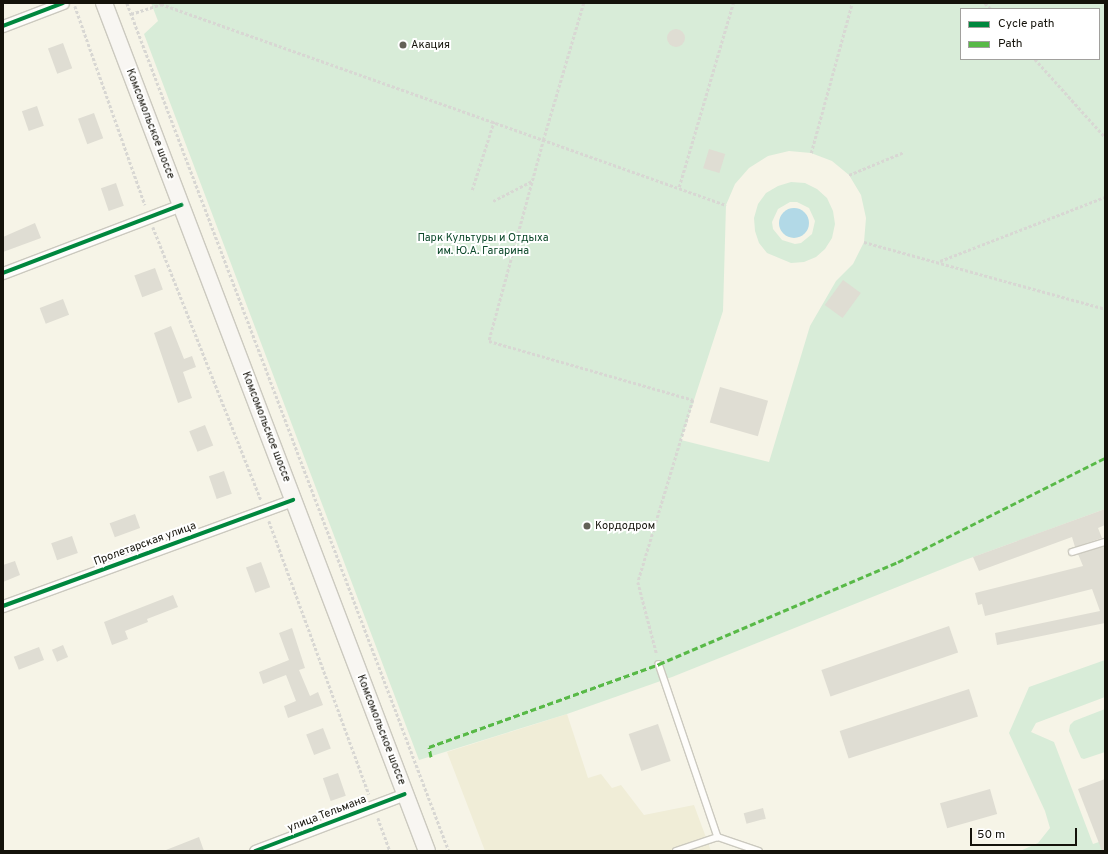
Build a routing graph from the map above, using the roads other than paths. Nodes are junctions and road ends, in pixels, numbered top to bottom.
1 (63, 3) edge
2 (104, 3) edge
3 (3, 26) edge
4 (181, 206) junction
5 (3, 273) edge
6 (293, 500) junction
7 (1105, 542) edge
8 (1072, 552) dead end
9 (3, 606) edge
10 (659, 664) road end
11 (405, 794) junction
12 (718, 837) junction
13 (255, 851) edge
14 (427, 851) edge
15 (676, 851) edge
16 (759, 851) edge

1 - 3 street
2 - 4 main road, Комсомольское шоссе
4 - 5 street
4 - 6 main road, Комсомольское шоссе
6 - 9 street, Пролетарская улица
6 - 11 main road, Комсомольское шоссе
7 - 8 lane
10 - 12 lane
11 - 13 street, улица Тельмана
11 - 14 main road, Комсомольское шоссе
12 - 15 lane
12 - 16 lane

